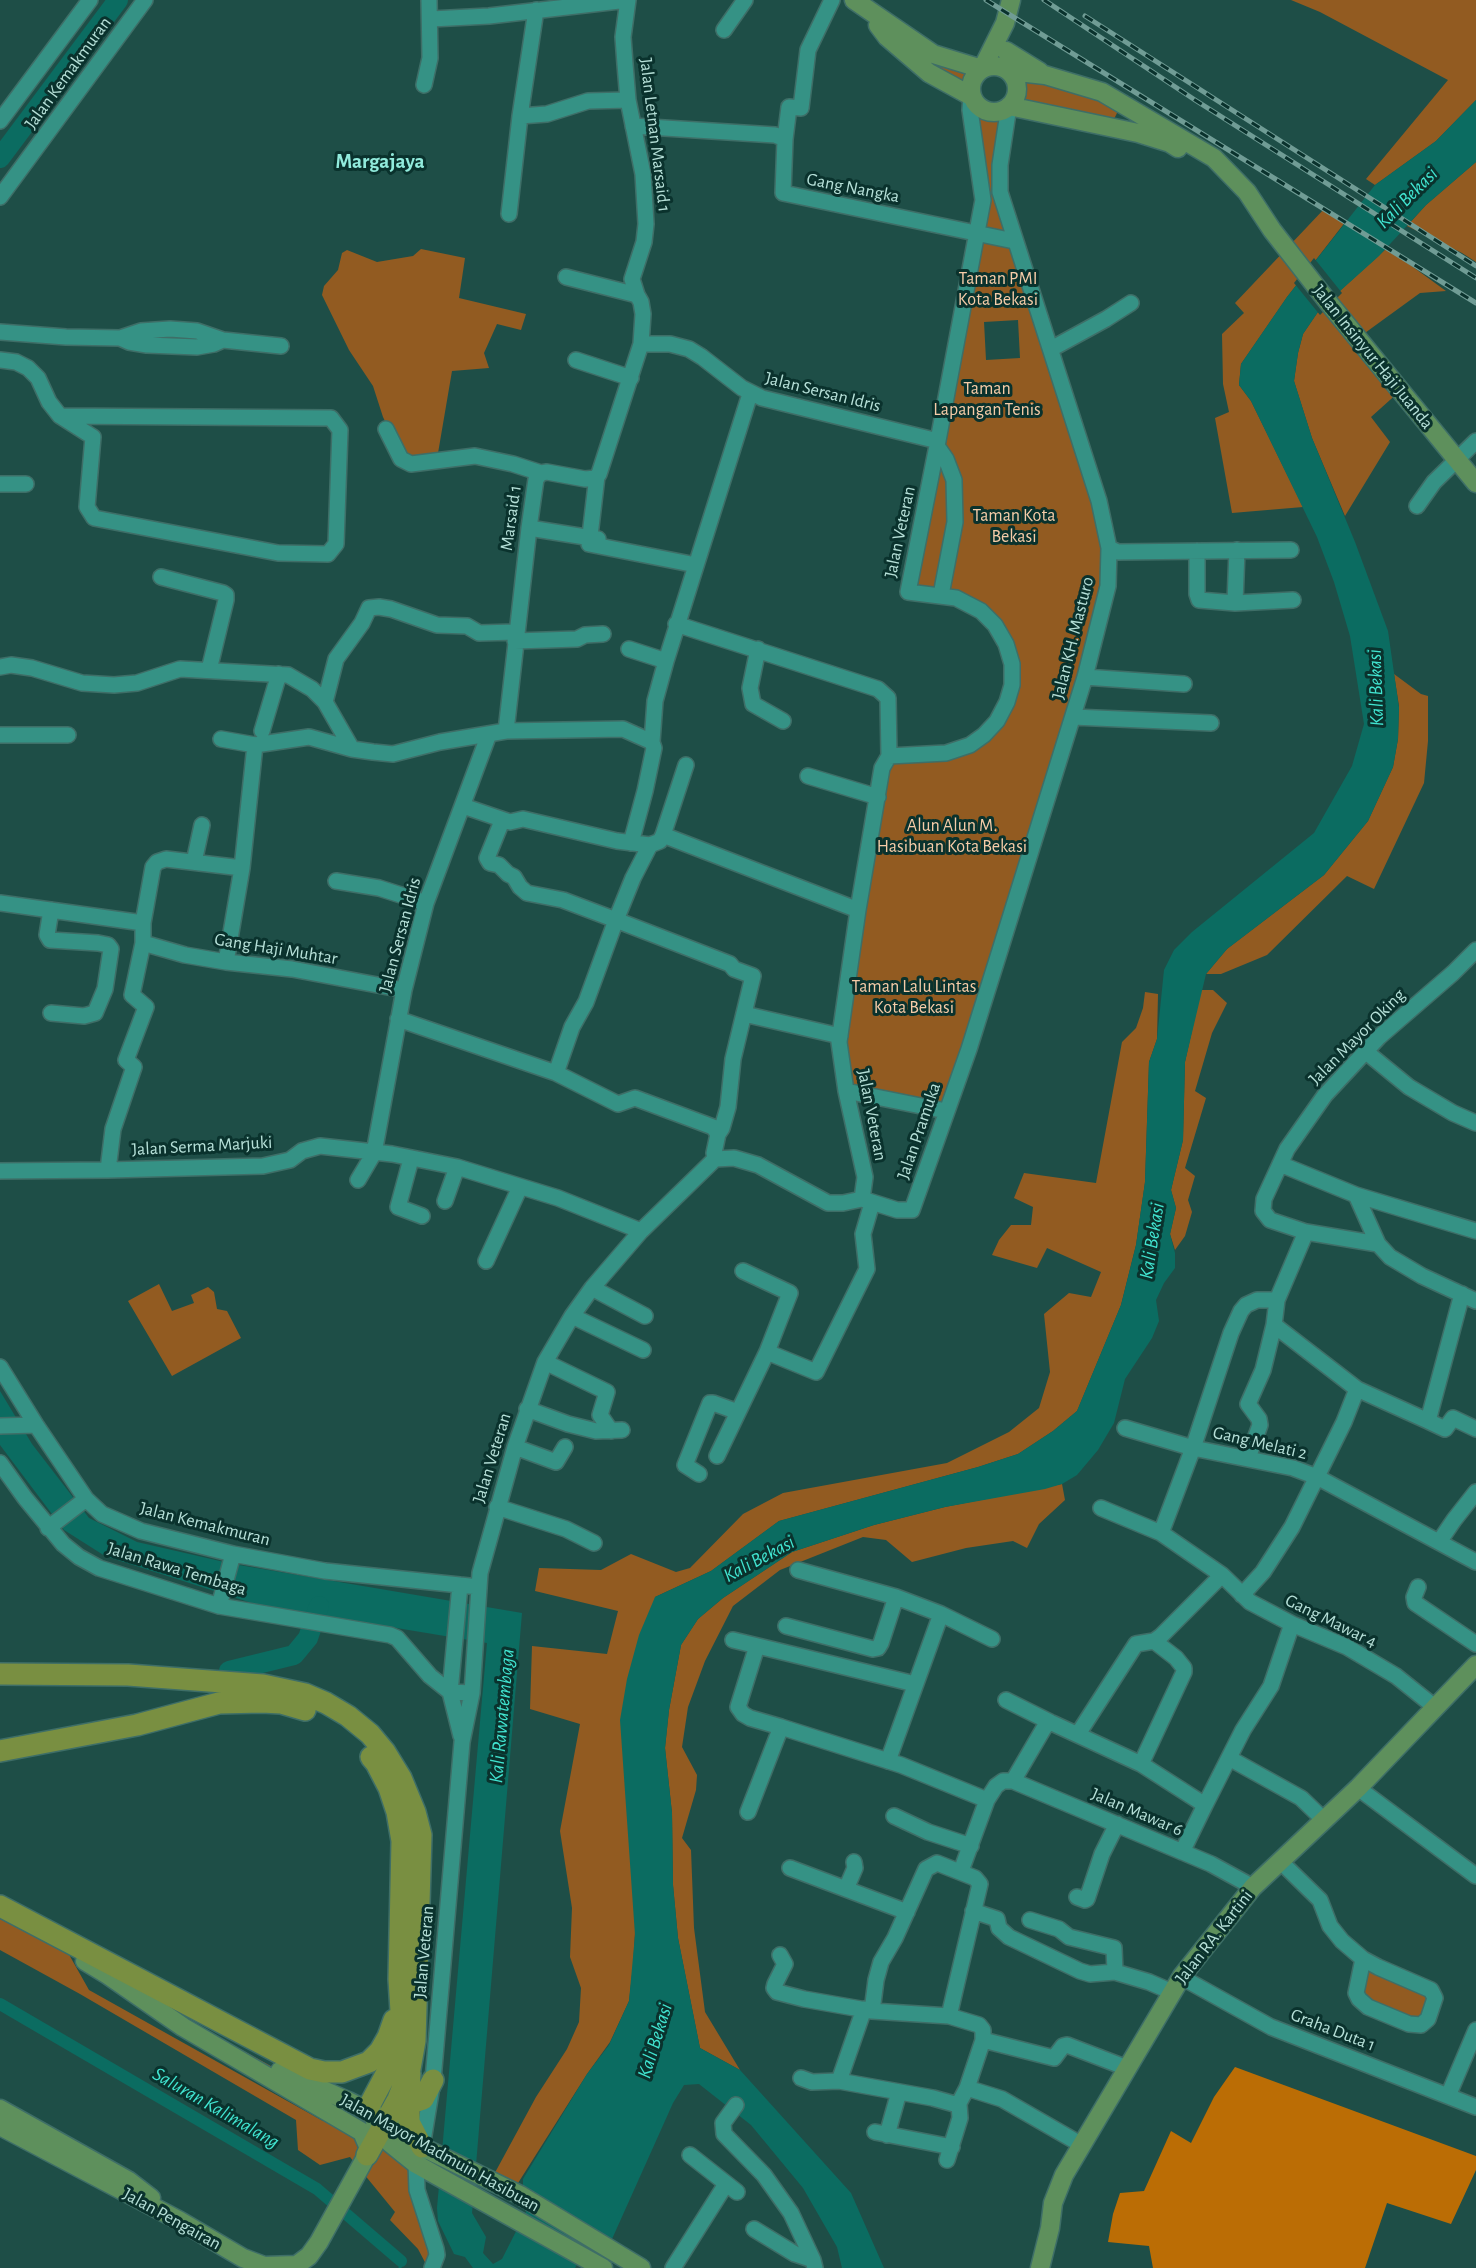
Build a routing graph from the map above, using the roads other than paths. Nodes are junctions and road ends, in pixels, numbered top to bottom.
1 (90, 0) edge
2 (145, 0) edge
3 (429, 0) edge
4 (628, 0) edge
5 (745, 0) edge
6 (832, 0) edge
7 (1011, 0) edge
8 (860, 5) edge
9 (536, 10) junction
10 (431, 19) junction
11 (1005, 23) junction
12 (724, 30) dead end
13 (1007, 63) junction
14 (982, 69) junction
15 (424, 85) dead end
16 (971, 96) junction
17 (628, 100) junction
18 (1117, 101) junction
19 (1009, 106) junction
20 (520, 116) junction
21 (0, 121) edge
22 (633, 126) junction
23 (1106, 128) junction
24 (784, 139) junction
25 (979, 165) junction
26 (1000, 165) junction
27 (0, 196) edge
28 (509, 214) dead end
29 (1272, 230) junction
30 (977, 233) junction
31 (1014, 241) junction
32 (566, 277) dead end
33 (637, 295) junction
34 (1131, 303) dead end
35 (0, 332) edge
36 (641, 344) junction
37 (281, 346) dead end
38 (1051, 349) junction
39 (0, 360) edge
40 (576, 360) dead end
41 (631, 378) junction
42 (750, 394) junction
43 (60, 416) junction
44 (386, 429) dead end
45 (1476, 441) edge
46 (937, 444) junction
47 (1456, 459) junction
48 (541, 473) junction
49 (597, 476) junction
50 (1476, 483) edge
51 (0, 484) edge
52 (26, 484) dead end
53 (1417, 506) dead end
54 (529, 528) junction
55 (596, 538) junction
56 (1109, 548) junction
57 (1291, 549) dead end
58 (1237, 550) junction
59 (1197, 551) junction
60 (696, 565) junction
61 (161, 577) dead end
62 (941, 595) junction
63 (1293, 600) dead end
64 (1235, 603) junction
65 (676, 624) junction
66 (603, 634) dead end
67 (515, 637) junction
68 (630, 649) dead end
69 (758, 649) junction
70 (666, 661) junction
71 (0, 667) edge
72 (209, 670) junction
73 (279, 674) junction
74 (1085, 677) junction
75 (1184, 684) dead end
76 (325, 702) junction
77 (1073, 717) junction
78 (783, 721) dead end
79 (1211, 723) dead end
80 (506, 731) junction
81 (489, 734) junction
82 (0, 735) edge
83 (68, 735) dead end
84 (259, 738) junction
85 (221, 739) dead end
86 (652, 742) junction
87 (352, 749) junction
88 (889, 756) junction
89 (686, 765) dead end
90 (808, 776) dead end
91 (878, 797) junction
92 (463, 806) junction
93 (502, 821) junction
94 (202, 825) dead end
95 (663, 835) junction
96 (631, 843) junction
97 (650, 845) junction
98 (194, 862) junction
99 (242, 868) junction
100 (336, 881) dead end
101 (0, 903) edge
102 (426, 903) junction
103 (51, 910) junction
104 (858, 910) junction
105 (616, 920) junction
106 (143, 923) junction
107 (143, 944) junction
108 (1476, 950) edge
109 (226, 962) junction
110 (404, 990) junction
111 (51, 1013) dead end
112 (744, 1014) junction
113 (398, 1019) junction
114 (840, 1036) junction
115 (969, 1049) joint
116 (1365, 1051) junction
117 (556, 1073) junction
118 (846, 1092) junction
119 (946, 1111) junction
120 (1476, 1123) edge
121 (718, 1134) junction
122 (374, 1152) junction
123 (411, 1159) junction
124 (715, 1159) junction
125 (1280, 1164) junction
126 (457, 1167) junction
127 (108, 1170) junction
128 (0, 1171) edge
129 (358, 1180) dead end
130 (520, 1187) junction
131 (1356, 1196) junction
132 (445, 1201) dead end
133 (867, 1201) junction
134 (422, 1216) dead end
135 (641, 1231) junction
136 (1476, 1231) edge
137 (1306, 1232) junction
138 (1378, 1244) junction
139 (486, 1261) dead end
140 (743, 1271) dead end
141 (592, 1288) junction
142 (1462, 1293) junction
143 (1277, 1300) junction
144 (1476, 1301) edge
145 (572, 1316) junction
146 (645, 1316) dead end
147 (1274, 1325) junction
148 (643, 1350) dead end
149 (767, 1352) junction
150 (546, 1362) junction
151 (0, 1367) edge
152 (1357, 1389) junction
153 (527, 1409) junction
154 (738, 1412) junction
155 (1428, 1421) junction
156 (0, 1426) edge
157 (30, 1426) junction
158 (1125, 1428) dead end
159 (1476, 1429) edge
160 (515, 1447) junction
161 (565, 1447) dead end
162 (1193, 1448) junction
163 (717, 1456) dead end
164 (1248, 1458) junction
165 (4, 1468) edge
166 (699, 1473) dead end
167 (1317, 1477) junction
168 (1476, 1492) edge
169 (83, 1502) junction
170 (1101, 1508) dead end
171 (496, 1510) junction
172 (51, 1526) junction
173 (1161, 1533) junction
174 (1439, 1542) junction
175 (594, 1543) dead end
176 (232, 1557) junction
177 (1476, 1562) edge
178 (798, 1570) dead end
179 (1221, 1575) junction
180 (1418, 1587) dead end
181 (479, 1588) junction
182 (459, 1593) junction
183 (1242, 1595) junction
184 (896, 1597) junction
185 (220, 1604) junction
186 (941, 1614) junction
187 (1292, 1624) junction
188 (786, 1626) dead end
189 (992, 1638) dead end
190 (733, 1640) dead end
191 (1154, 1641) junction
192 (1476, 1644) edge
193 (757, 1646) junction
194 (878, 1648) junction
195 (1476, 1665) edge
196 (0, 1674) edge
197 (873, 1674) junction
198 (915, 1684) junction
199 (451, 1686) junction
200 (472, 1688) junction
201 (1006, 1700) dead end
202 (1434, 1706) junction
203 (1050, 1722) junction
204 (781, 1727) junction
205 (1078, 1734) junction
206 (462, 1742) junction
207 (0, 1751) edge
208 (1229, 1758) junction
209 (888, 1761) junction
210 (1141, 1764) junction
211 (1008, 1781) junction
212 (1358, 1788) junction
213 (987, 1800) junction
214 (1205, 1805) junction
215 (748, 1812) dead end
216 (894, 1816) dead end
217 (1324, 1820) junction
218 (1117, 1824) junction
219 (971, 1846) junction
220 (1182, 1852) junction
221 (1280, 1861) junction
222 (854, 1862) dead end
223 (790, 1868) dead end
224 (961, 1871) junction
225 (1476, 1876) edge
226 (1253, 1887) junction
227 (846, 1889) junction
228 (1077, 1897) dead end
229 (0, 1908) edge
230 (973, 1911) junction
231 (907, 1912) junction
232 (1030, 1920) dead end
233 (780, 1955) dead end
234 (1363, 1959) junction
235 (1115, 1972) junction
236 (108, 1975) junction
237 (399, 1979) junction
238 (1176, 1985) junction
239 (868, 2010) junction
240 (949, 2016) junction
241 (1476, 2030) edge
242 (983, 2040) junction
243 (1127, 2068) junction
244 (410, 2069) junction
245 (801, 2078) dead end
246 (433, 2080) junction
247 (838, 2081) junction
248 (967, 2088) junction
249 (409, 2092) junction
250 (899, 2092) junction
251 (1448, 2096) junction
252 (959, 2104) junction
253 (736, 2105) dead end
254 (1476, 2107) edge
255 (0, 2109) edge
256 (367, 2110) junction
257 (0, 2126) edge
258 (386, 2131) junction
259 (1082, 2145) junction
260 (690, 2155) dead end
261 (366, 2157) junction
262 (426, 2159) junction
263 (180, 2221) junction
264 (754, 2229) dead end
265 (814, 2264) edge
266 (434, 2265) edge
267 (603, 2268) edge
268 (641, 2268) edge
269 (673, 2268) edge
270 (1040, 2268) edge

1 - 21 street
2 - 27 street, Jalan Kemakmuran
3 - 10 street
4 - 9 street
4 - 17 street, Jalan Letnan Marsaid 1
5 - 12 street
6 - 24 street
7 - 11 main road
8 - 14 main road
8 - 16 main road
9 - 10 street
9 - 20 street
10 - 15 street
11 - 13 main road
11 - 14 main road
13 - 14 main road
13 - 18 main road, Jalan Insinyur Haji Juanda
13 - 19 main road
14 - 16 main road
16 - 19 main road
16 - 25 street, Jalan Veteran
17 - 20 street
17 - 22 street, Jalan Letnan Marsaid 1
18 - 23 main road
18 - 29 main road, Jalan Insinyur Haji Juanda
19 - 23 main road, Jalan Insinyur Haji Juanda
19 - 26 street, Jalan KH. Masturo
20 - 28 street
22 - 24 street
22 - 33 street, Jalan Letnan Marsaid 1
23 - 29 main road, Jalan Insinyur Haji Juanda
24 - 30 street, Gang Nangka
25 - 26 street
25 - 30 street, Jalan Veteran
26 - 31 street, Jalan KH. Masturo
29 - 47 main road, Jalan Insinyur Haji Juanda
30 - 31 street
30 - 46 street, Jalan Veteran
31 - 38 street, Jalan KH. Masturo
32 - 33 street
33 - 36 street, Jalan Letnan Marsaid 1
34 - 38 street
35 - 37 street
36 - 41 street
36 - 42 street, Jalan Sersan Idris
38 - 56 street, Jalan KH. Masturo
39 - 43 street
40 - 41 street
41 - 49 street
42 - 46 street, Jalan Sersan Idris
42 - 60 street
43 - 43 street
44 - 48 street
45 - 47 street
46 - 62 street
46 - 62 street, Jalan Veteran
47 - 50 main road, Jalan Insinyur Haji Juanda
47 - 53 street
48 - 49 street, Marsaid 1
48 - 54 street, Marsaid 1
49 - 55 street
51 - 52 street
54 - 55 street
54 - 67 street, Marsaid 1
55 - 60 street
56 - 59 street
56 - 74 street, Jalan KH. Masturo
57 - 58 street
58 - 59 street
58 - 64 street
59 - 64 street
60 - 65 street
61 - 72 street
62 - 88 street, Jalan Veteran
63 - 64 street
65 - 69 street
65 - 70 street
66 - 67 street
67 - 76 street
67 - 80 street, Marsaid 1
68 - 70 street
69 - 78 street
69 - 88 street
70 - 86 street
71 - 72 street
72 - 73 street
73 - 76 street
73 - 84 street
74 - 75 street
74 - 77 street, Jalan KH. Masturo
76 - 87 street
77 - 79 street
77 - 115 street, Jalan KH. Masturo
80 - 81 street
80 - 86 street
81 - 87 street
81 - 92 street, Jalan Sersan Idris
82 - 83 street
84 - 85 street
84 - 87 street
84 - 99 street
86 - 96 street
88 - 91 street, Jalan Veteran
89 - 95 street
90 - 91 street
91 - 104 street, Jalan Veteran
92 - 93 street
92 - 102 street, Jalan Sersan Idris
93 - 96 street
93 - 105 street
94 - 98 street
95 - 97 street
95 - 104 street
96 - 97 street
97 - 105 street
98 - 99 street
98 - 106 street
99 - 109 street
100 - 102 street
101 - 103 street
102 - 110 street, Jalan Sersan Idris
103 - 106 street
103 - 111 street
104 - 114 street, Jalan Veteran
105 - 112 street
105 - 117 street
106 - 107 street
107 - 109 street, Gang Haji Muhtar
107 - 127 street
108 - 116 street, Jalan Mayor Oking
109 - 110 street, Gang Haji Muhtar
110 - 113 street, Jalan Sersan Idris
112 - 114 street
112 - 121 street
113 - 117 street
113 - 122 street, Jalan Sersan Idris
114 - 118 street, Jalan Veteran
115 - 119 street, Jalan Pramuka
116 - 120 street
116 - 125 street, Jalan Mayor Oking
117 - 121 street
118 - 119 street
118 - 133 street, Jalan Veteran
119 - 133 street, Jalan Pramuka
121 - 124 street
122 - 123 street, Jalan Serma Marjuki
122 - 127 street, Jalan Serma Marjuki
122 - 129 street, Jalan Sersan Idris
123 - 126 street, Jalan Serma Marjuki
123 - 134 street
124 - 133 street
124 - 135 street, Jalan Veteran
125 - 131 street
125 - 137 street, Jalan Mayor Oking
126 - 130 street, Jalan Serma Marjuki
126 - 132 street
127 - 128 street, Jalan Serma Marjuki
130 - 135 street, Jalan Serma Marjuki
130 - 139 street
131 - 136 street
131 - 138 street
133 - 149 street, Jalan Veteran
135 - 141 street, Jalan Veteran
137 - 138 street
137 - 143 street
138 - 142 street
140 - 149 street
141 - 145 street, Jalan Veteran
141 - 146 street
142 - 144 street
142 - 155 street
143 - 147 street
143 - 162 street
145 - 148 street
145 - 150 street, Jalan Veteran
147 - 152 street
147 - 164 street
149 - 154 street
150 - 153 street, Jalan Veteran
150 - 153 street
151 - 157 street, Jalan Kemakmuran
152 - 155 street
152 - 167 street
153 - 160 street, Jalan Veteran
154 - 163 street
154 - 166 street
155 - 159 street
156 - 157 street
157 - 169 street, Jalan Kemakmuran
158 - 162 street, Gang Melati 2
160 - 161 street
160 - 171 street, Jalan Veteran
162 - 164 street, Gang Melati 2
162 - 173 street
164 - 167 street, Gang Melati 2
165 - 172 street, Jalan Rawa Tembaga
167 - 174 street, Gang Melati 2
167 - 183 street
168 - 174 street
169 - 172 street
169 - 176 street, Jalan Kemakmuran
170 - 173 street, Gang Mawar 4
171 - 175 street
171 - 181 street, Jalan Veteran
172 - 185 street, Jalan Rawa Tembaga
173 - 179 street, Gang Mawar 4
174 - 177 street, Gang Melati 2
176 - 182 street, Jalan Kemakmuran
176 - 185 street
178 - 184 street
179 - 183 street, Gang Mawar 4
179 - 191 street
180 - 192 street
181 - 182 street, Jalan Kemakmuran
181 - 200 street, Jalan Veteran
182 - 199 street, Jalan Veteran
183 - 187 street, Gang Mawar 4
184 - 186 street
184 - 194 street
185 - 199 street, Jalan Rawa Tembaga
186 - 189 street
186 - 198 street
187 - 202 street, Gang Mawar 4
187 - 208 street
188 - 194 street
190 - 193 street
191 - 205 street
191 - 210 street
193 - 197 street
193 - 204 street
194 - 197 street
195 - 202 main road, Jalan RA. Kartini
196 - 244 highway
197 - 198 street
198 - 209 street
199 - 200 street
199 - 206 street, Jalan Veteran
200 - 206 street, Jalan Veteran
201 - 203 street
202 - 212 main road, Jalan RA. Kartini
203 - 205 street
203 - 211 street
204 - 209 street
204 - 215 street
205 - 210 street
206 - 246 street, Jalan Veteran
207 - 237 highway
208 - 214 street
208 - 217 street
209 - 213 street
210 - 214 street
211 - 213 street
211 - 218 street, Jalan Mawar 6
212 - 217 main road, Jalan RA. Kartini
212 - 225 street
213 - 219 street
214 - 220 street
216 - 219 street
217 - 221 main road, Jalan RA. Kartini
218 - 220 street, Jalan Mawar 6
218 - 228 street
219 - 224 street
220 - 226 street, Jalan Mawar 6
221 - 226 main road, Jalan RA. Kartini
221 - 234 street
222 - 227 street
223 - 227 street
224 - 230 street
224 - 231 street
226 - 238 main road, Jalan RA. Kartini
227 - 231 street
229 - 236 main road, Jalan Mayor Madmuin Hasibuan
229 - 237 highway
230 - 235 street, Graha Duta 1
230 - 240 street
231 - 239 street
232 - 235 street
233 - 239 street
234 - 234 street
235 - 238 street, Graha Duta 1
236 - 256 main road, Jalan Mayor Madmuin Hasibuan
236 - 261 main road, Jalan Mayor Madmuin Hasibuan
237 - 256 highway
238 - 243 main road, Jalan RA. Kartini
238 - 251 street, Graha Duta 1
239 - 240 street
239 - 247 street
240 - 242 street
241 - 251 street
242 - 243 street
242 - 248 street
243 - 259 main road, Jalan RA. Kartini
244 - 249 highway
244 - 258 highway
245 - 247 street
246 - 249 highway
246 - 262 street, Jalan Veteran
247 - 250 street
248 - 252 street
248 - 259 street
249 - 262 highway
250 - 252 street
250 - 252 street
251 - 254 street, Graha Duta 1
253 - 265 street
255 - 263 main road
256 - 258 main road, Jalan Mayor Madmuin Hasibuan
257 - 263 main road, Jalan Pengairan
258 - 261 highway
258 - 262 main road, Jalan Mayor Madmuin Hasibuan
259 - 270 main road, Jalan RA. Kartini
260 - 269 street
261 - 263 main road, Jalan Pengairan
262 - 266 street, Jalan Veteran
262 - 267 main road, Jalan Mayor Madmuin Hasibuan
262 - 268 main road, Jalan Mayor Madmuin Hasibuan
264 - 265 street

